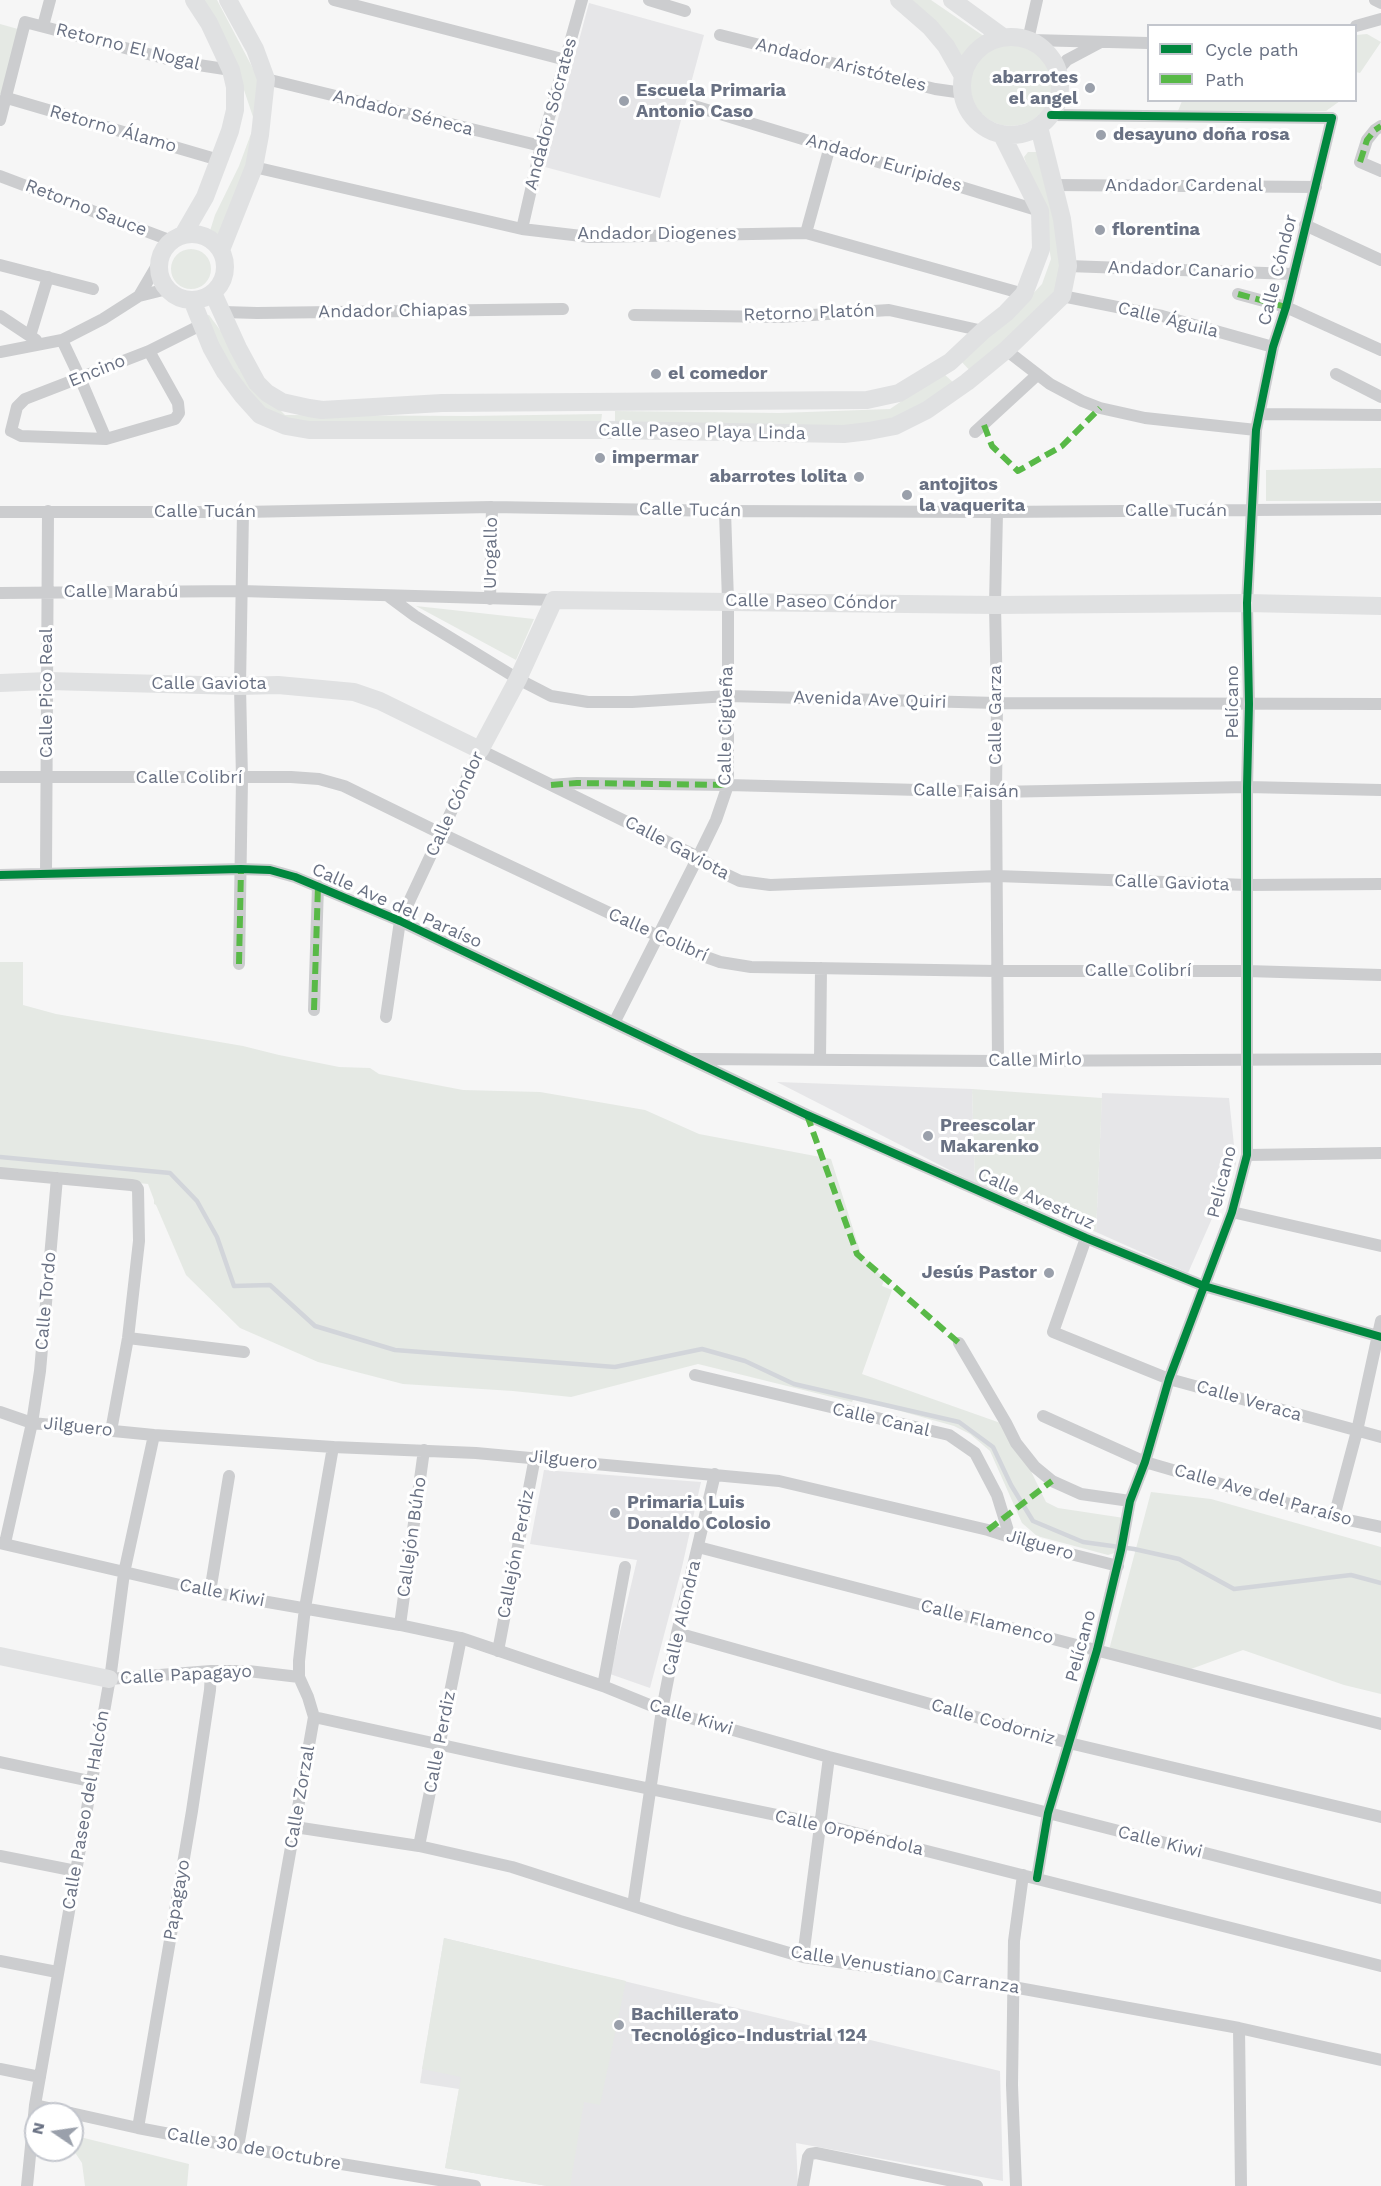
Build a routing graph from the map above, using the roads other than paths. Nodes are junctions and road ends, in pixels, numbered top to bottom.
1 (50, 0) edge
2 (194, 0) edge
3 (228, 0) edge
4 (334, 0) edge
5 (582, 0) edge
6 (649, 0) edge
7 (899, 0) edge
8 (952, 0) edge
9 (1037, 0) edge
10 (1375, 0) edge
11 (1381, 3) edge
12 (685, 11) dead end
13 (1381, 19) edge
14 (43, 26) junction
15 (1357, 26) edge
16 (720, 35) dead end
17 (1003, 37) junction
18 (1030, 40) junction
19 (1101, 42) junction
20 (1147, 43) edge
21 (566, 60) junction
22 (231, 70) junction
23 (1058, 70) junction
24 (266, 79) junction
25 (963, 85) junction
26 (7, 98) junction
27 (694, 106) dead end
28 (0, 120) edge
29 (1045, 121) junction
30 (1381, 126) edge
31 (1002, 135) junction
32 (541, 146) junction
33 (830, 146) junction
34 (219, 160) junction
35 (254, 167) junction
36 (1381, 171) edge
37 (0, 176) edge
38 (1053, 185) junction
39 (1316, 187) junction
40 (1040, 211) junction
41 (1305, 225) junction
42 (522, 229) junction
43 (806, 233) junction
44 (177, 238) junction
45 (221, 250) junction
46 (1381, 260) edge
47 (159, 262) junction
48 (0, 265) edge
49 (1068, 266) junction
50 (1293, 274) junction
51 (48, 277) junction
52 (93, 289) dead end
53 (167, 289) junction
54 (213, 292) junction
55 (1024, 294) junction
56 (1238, 294) dead end
57 (139, 296) junction
58 (1062, 296) junction
59 (192, 300) junction
60 (1286, 307) junction
61 (562, 309) dead end
62 (223, 312) junction
63 (634, 315) dead end
64 (0, 316) edge
65 (201, 326) junction
66 (983, 331) junction
67 (30, 336) junction
68 (62, 340) junction
69 (42, 344) junction
70 (1273, 347) junction
71 (1006, 350) junction
72 (1381, 350) edge
73 (148, 351) junction
74 (0, 352) edge
75 (950, 362) junction
76 (1336, 374) dead end
77 (1037, 375) junction
78 (80, 378) junction
79 (967, 382) junction
80 (1381, 397) edge
81 (609, 402) junction
82 (1259, 414) junction
83 (1381, 415) edge
84 (609, 430) junction
85 (1256, 430) junction
86 (975, 432) dead end
87 (106, 439) junction
88 (492, 507) junction
89 (1381, 509) edge
90 (48, 511) junction
91 (725, 511) junction
92 (1251, 511) junction
93 (0, 512) edge
94 (243, 512) junction
95 (997, 512) junction
96 (241, 591) junction
97 (0, 593) edge
98 (48, 593) junction
99 (388, 596) junction
100 (490, 599) junction
101 (554, 600) junction
102 (728, 601) junction
103 (1246, 603) junction
104 (995, 605) junction
105 (1381, 606) edge
106 (518, 679) junction
107 (48, 681) junction
108 (0, 683) edge
109 (240, 686) junction
110 (728, 696) junction
111 (997, 703) junction
112 (1249, 704) junction
113 (1381, 704) edge
114 (480, 750) junction
115 (0, 777) edge
116 (47, 777) junction
117 (242, 778) junction
118 (551, 785) junction
119 (728, 785) junction
120 (1246, 787) junction
121 (1381, 790) edge
122 (996, 792) junction
123 (442, 834) junction
124 (698, 857) junction
125 (241, 869) junction
126 (46, 874) junction
127 (0, 875) edge
128 (997, 876) junction
129 (1381, 884) edge
130 (1247, 885) junction
131 (318, 886) junction
132 (400, 921) junction
133 (659, 937) junction
134 (239, 964) dead end
135 (822, 968) junction
136 (996, 971) junction
137 (1246, 971) junction
138 (1381, 975) edge
139 (314, 1010) dead end
140 (386, 1017) dead end
141 (614, 1023) junction
142 (689, 1059) junction
143 (1381, 1059) edge
144 (820, 1060) junction
145 (1248, 1060) junction
146 (998, 1061) junction
147 (1381, 1153) edge
148 (1247, 1155) junction
149 (0, 1173) edge
150 (57, 1178) junction
151 (1232, 1212) junction
152 (1086, 1238) junction
153 (1381, 1246) edge
154 (1204, 1286) junction
155 (1381, 1321) edge
156 (1379, 1337) edge
157 (128, 1338) junction
158 (959, 1343) dead end
159 (244, 1352) dead end
160 (694, 1375) dead end
161 (1169, 1379) junction
162 (0, 1412) edge
163 (1043, 1416) dead end
164 (32, 1423) junction
165 (111, 1431) junction
166 (1357, 1431) junction
167 (154, 1435) junction
168 (1381, 1437) edge
169 (333, 1448) junction
170 (424, 1450) junction
171 (535, 1457) junction
172 (1145, 1462) junction
173 (715, 1474) junction
174 (229, 1476) dead end
175 (1130, 1501) junction
176 (1334, 1517) junction
177 (1381, 1527) edge
178 (1010, 1537) junction
179 (3, 1543) edge
180 (698, 1547) junction
181 (1118, 1566) junction
182 (625, 1567) dead end
183 (124, 1573) junction
184 (210, 1592) junction
185 (305, 1608) junction
186 (400, 1625) junction
187 (677, 1633) junction
188 (461, 1638) junction
189 (1097, 1650) junction
190 (498, 1651) junction
191 (0, 1656) edge
192 (211, 1671) junction
193 (299, 1677) junction
194 (109, 1679) junction
195 (603, 1686) junction
196 (662, 1710) junction
197 (314, 1717) junction
198 (1381, 1724) edge
199 (1069, 1743) junction
200 (439, 1745) junction
201 (829, 1757) junction
202 (0, 1762) edge
203 (90, 1781) junction
204 (651, 1789) junction
205 (1048, 1813) junction
206 (1381, 1817) edge
207 (820, 1824) junction
208 (295, 1827) junction
209 (419, 1846) junction
210 (0, 1856) edge
211 (76, 1871) junction
212 (1023, 1875) junction
213 (1037, 1878) junction
214 (1381, 1898) edge
215 (633, 1906) junction
216 (803, 1957) junction
217 (0, 1961) edge
218 (1381, 1966) edge
219 (57, 1972) junction
220 (1013, 1987) junction
221 (1239, 2028) junction
222 (1381, 2060) edge
223 (0, 2069) edge
224 (40, 2077) junction
225 (36, 2102) edge
226 (84, 2116) edge
227 (138, 2128) junction
228 (238, 2147) junction
229 (29, 2162) edge
230 (446, 2183) edge
231 (27, 2186) edge
232 (475, 2186) edge
233 (803, 2186) edge
234 (976, 2186) edge
235 (1016, 2186) edge
236 (1241, 2186) edge

1 - 14 street
2 - 22 street
3 - 24 street
4 - 21 street
5 - 21 street, Andador Sócrates
6 - 12 street
7 - 25 street
8 - 17 street
9 - 18 street
10 - 11 street
13 - 15 street
14 - 22 street, Retorno El Nogal
14 - 26 street, Retorno El Nogal
16 - 25 street, Andador Aristóteles
17 - 18 street
17 - 25 street
18 - 19 street
18 - 23 street
19 - 20 street
19 - 23 street
21 - 32 street, Andador Sócrates
22 - 34 street
23 - 29 street
24 - 32 street, Andador Séneca
24 - 35 street
25 - 31 street
26 - 28 street
26 - 34 street, Retorno Álamo
27 - 33 street, Andador Euripides
29 - 31 street
29 - 38 street
29 - 39 street, Calle Cóndor
30 - 36 street
31 - 40 street, Calle Paseo Playa Linda
32 - 42 street, Andador Sócrates
33 - 40 street, Andador Euripides
33 - 43 street
34 - 44 street
35 - 42 street, Andador Diogenes
35 - 45 street
37 - 44 street, Retorno Sauce
38 - 39 street, Andador Cardenal
38 - 49 street
39 - 41 street, Calle Cóndor
40 - 55 street, Calle Paseo Playa Linda
41 - 46 street
41 - 50 street, Calle Cóndor
42 - 43 street, Andador Diogenes
43 - 55 street, Andador Diogenes
44 - 45 street
44 - 47 street
45 - 54 street
47 - 53 street
47 - 57 street
48 - 51 street
49 - 50 street, Andador Canario
49 - 58 street
50 - 60 street, Calle Cóndor
51 - 52 street
51 - 67 street
53 - 57 street
53 - 59 street
54 - 59 street
54 - 62 street, Calle Paseo Playa Linda
55 - 66 street, Calle Paseo Playa Linda
56 - 60 street
57 - 68 street
58 - 70 street, Calle Águila
58 - 71 street, Calle Paseo Playa Linda
59 - 65 street, Calle Paseo Playa Linda
60 - 70 street, Calle Cóndor
60 - 72 street
61 - 62 street, Andador Chiapas
62 - 81 street, Calle Paseo Playa Linda
63 - 66 street, Retorno Platón
64 - 67 street
65 - 73 street, Encino
65 - 84 street, Calle Paseo Playa Linda
66 - 75 street, Calle Paseo Playa Linda
67 - 69 street
68 - 69 street
68 - 78 street
69 - 74 street
70 - 82 street, Calle Cóndor
71 - 77 street
71 - 79 street, Calle Paseo Playa Linda
73 - 78 street, Encino
73 - 87 street
75 - 79 street
75 - 81 street, Calle Paseo Playa Linda
76 - 80 street
77 - 85 street
77 - 86 street
78 - 87 street
78 - 87 street, Encino
79 - 84 street, Calle Paseo Playa Linda
81 - 84 street
82 - 83 street
82 - 85 street, Calle Cóndor
85 - 92 street, Pelícano
88 - 91 street, Calle Tucán
88 - 94 street, Calle Tucán
88 - 100 street, Urogallo
89 - 92 street, Calle Tucán
90 - 93 street, Calle Tucán
90 - 94 street, Calle Tucán
90 - 98 street, Calle Pico Real
91 - 95 street, Calle Tucán
91 - 102 street, Calle Cigüeña
92 - 95 street, Calle Tucán
92 - 103 street, Pelícano
94 - 96 street
95 - 104 street, Calle Garza
96 - 98 street, Calle Marabú
96 - 99 street, Calle Paseo Cóndor
96 - 109 street
97 - 98 street, Calle Marabú
98 - 107 street, Calle Pico Real
99 - 100 street, Calle Paseo Cóndor
99 - 106 street, Avenida Ave Quiri
100 - 101 street, Calle Paseo Cóndor
101 - 102 street, Calle Paseo Cóndor
101 - 106 street, Calle Cóndor
102 - 104 street, Calle Paseo Cóndor
102 - 110 street, Calle Cigüeña
103 - 104 street, Calle Paseo Cóndor
103 - 105 street, Calle Paseo Cóndor
103 - 112 street, Pelícano
104 - 111 street, Calle Garza
106 - 110 street, Avenida Ave Quiri
106 - 114 street, Calle Cóndor
107 - 108 street, Calle Gaviota
107 - 109 street, Calle Gaviota
107 - 116 street, Calle Pico Real
109 - 114 street, Calle Gaviota
109 - 117 street
110 - 111 street, Avenida Ave Quiri
110 - 119 street, Calle Cigüeña
111 - 112 street, Avenida Ave Quiri
111 - 122 street, Calle Garza
112 - 113 street, Avenida Ave Quiri
112 - 120 street, Pelícano
114 - 118 street, Calle Gaviota
114 - 123 street, Calle Cóndor
115 - 116 street, Calle Colibrí
116 - 117 street, Calle Colibrí
116 - 126 street, Calle Pico Real
117 - 123 street, Calle Colibrí
117 - 125 street
118 - 119 street, Calle Faisán
118 - 124 street, Calle Gaviota
119 - 122 street, Calle Faisán
119 - 124 street, Calle Cigüeña
120 - 121 street, Calle Faisán
120 - 122 street, Calle Faisán
120 - 130 street, Pelícano
122 - 128 street, Calle Garza
123 - 132 street, Calle Cóndor
123 - 133 street, Calle Colibrí
124 - 128 street, Calle Gaviota
124 - 133 street, Calle Cigüeña
125 - 126 street, Calle Ave del Paraíso
125 - 131 street, Calle Ave del Paraíso
125 - 134 street
126 - 127 street, Calle Ave del Paraíso
128 - 130 street, Calle Gaviota
128 - 136 street, Calle Garza
129 - 130 street, Calle Gaviota
130 - 137 street, Pelícano
131 - 132 street, Calle Ave del Paraíso
131 - 139 street
132 - 140 street, Calle Cóndor
132 - 141 street, Calle Ave del Paraíso
133 - 135 street, Calle Colibrí
133 - 141 street, Calle Cigüeña
135 - 136 street, Calle Colibrí
135 - 144 street
136 - 137 street, Calle Colibrí
136 - 146 street, Calle Garza
137 - 138 street, Calle Colibrí
137 - 145 street, Pelícano
141 - 142 street, Calle Ave del Paraíso
142 - 144 street, Calle Mirlo
142 - 152 street, Calle Avestruz
143 - 145 street, Calle Mirlo
144 - 146 street, Calle Mirlo
145 - 146 street, Calle Mirlo
145 - 148 street, Pelícano
147 - 148 street
148 - 151 street, Pelícano
149 - 150 street
150 - 157 street
150 - 164 street, Calle Tordo
151 - 153 street
151 - 154 street, Pelícano
152 - 154 street, Calle Avestruz
152 - 161 street, Calle Veraca
154 - 156 street, Calle Avestruz
154 - 161 street, Pelícano
155 - 156 street
156 - 166 street
157 - 159 street
157 - 165 street
158 - 175 street
160 - 178 street, Calle Canal
161 - 166 street, Calle Veraca
161 - 172 street, Pelícano
162 - 164 street, Jilguero
163 - 172 street, Calle Ave del Paraíso
164 - 165 street, Jilguero
164 - 179 street, Calle Tordo
165 - 167 street, Jilguero
166 - 168 street, Calle Veraca
166 - 176 street
167 - 169 street, Jilguero
167 - 183 street, Calle Paseo del Halcón
169 - 170 street, Jilguero
169 - 185 street, Calle Zorzal
170 - 171 street, Jilguero
170 - 186 street, Callejón Búho
171 - 173 street, Jilguero
171 - 190 street, Callejón Perdiz
172 - 175 street, Pelícano
172 - 176 street, Calle Ave del Paraíso
173 - 178 street, Jilguero
173 - 180 street, Calle Alondra
174 - 184 street
175 - 181 street, Pelícano
176 - 177 street, Calle Ave del Paraíso
178 - 181 street, Jilguero
179 - 183 street, Calle Kiwi
180 - 187 street, Calle Alondra
180 - 189 street, Calle Flamenco
181 - 189 street, Pelícano
182 - 195 street
183 - 184 street, Calle Kiwi
183 - 194 street, Calle Paseo del Halcón
184 - 185 street, Calle Kiwi
185 - 186 street, Calle Kiwi
185 - 193 street, Calle Zorzal
186 - 188 street, Calle Kiwi
187 - 196 street, Calle Alondra
187 - 199 street, Calle Codorniz
188 - 190 street, Calle Kiwi
188 - 200 street, Calle Perdiz
189 - 198 street, Calle Flamenco
189 - 199 street, Pelícano
190 - 195 street, Calle Kiwi
191 - 194 street
192 - 193 street, Calle Papagayo
192 - 194 street, Calle Papagayo
192 - 227 street, Papagayo
193 - 197 street, Calle Zorzal
194 - 203 street, Calle Paseo del Halcón
195 - 196 street, Calle Kiwi
196 - 201 street, Calle Kiwi
196 - 204 street, Calle Alondra
197 - 200 street, Calle Oropéndola
197 - 208 street, Calle Zorzal
199 - 205 street, Pelícano
199 - 206 street, Calle Codorniz
200 - 204 street, Calle Oropéndola
200 - 209 street, Calle Perdiz
201 - 205 street, Calle Kiwi
201 - 207 street
202 - 203 street
203 - 211 street, Calle Paseo del Halcón
204 - 207 street, Calle Oropéndola
204 - 215 street, Calle Alondra
205 - 213 street, Pelícano
205 - 214 street, Calle Kiwi
207 - 212 street, Calle Oropéndola
207 - 216 street
208 - 209 street, Calle Venustiano Carranza
208 - 228 street, Calle Zorzal
209 - 215 street, Calle Venustiano Carranza
210 - 211 street
211 - 219 street, Calle Paseo del Halcón
212 - 213 street, Calle Oropéndola
212 - 220 street
213 - 218 street, Calle Oropéndola
215 - 216 street, Calle Venustiano Carranza
216 - 220 street, Calle Venustiano Carranza
217 - 219 street
219 - 224 street, Calle Paseo del Halcón
220 - 221 street, Calle Venustiano Carranza
220 - 235 street
221 - 222 street, Calle Venustiano Carranza
221 - 236 street
223 - 224 street
224 - 225 street, Calle Paseo del Halcón
226 - 227 street, Calle 30 de Octubre
227 - 228 street, Calle 30 de Octubre
228 - 230 street, Calle 30 de Octubre
229 - 231 street, Calle Paseo del Halcón
230 - 232 street, Calle 30 de Octubre
233 - 234 street

